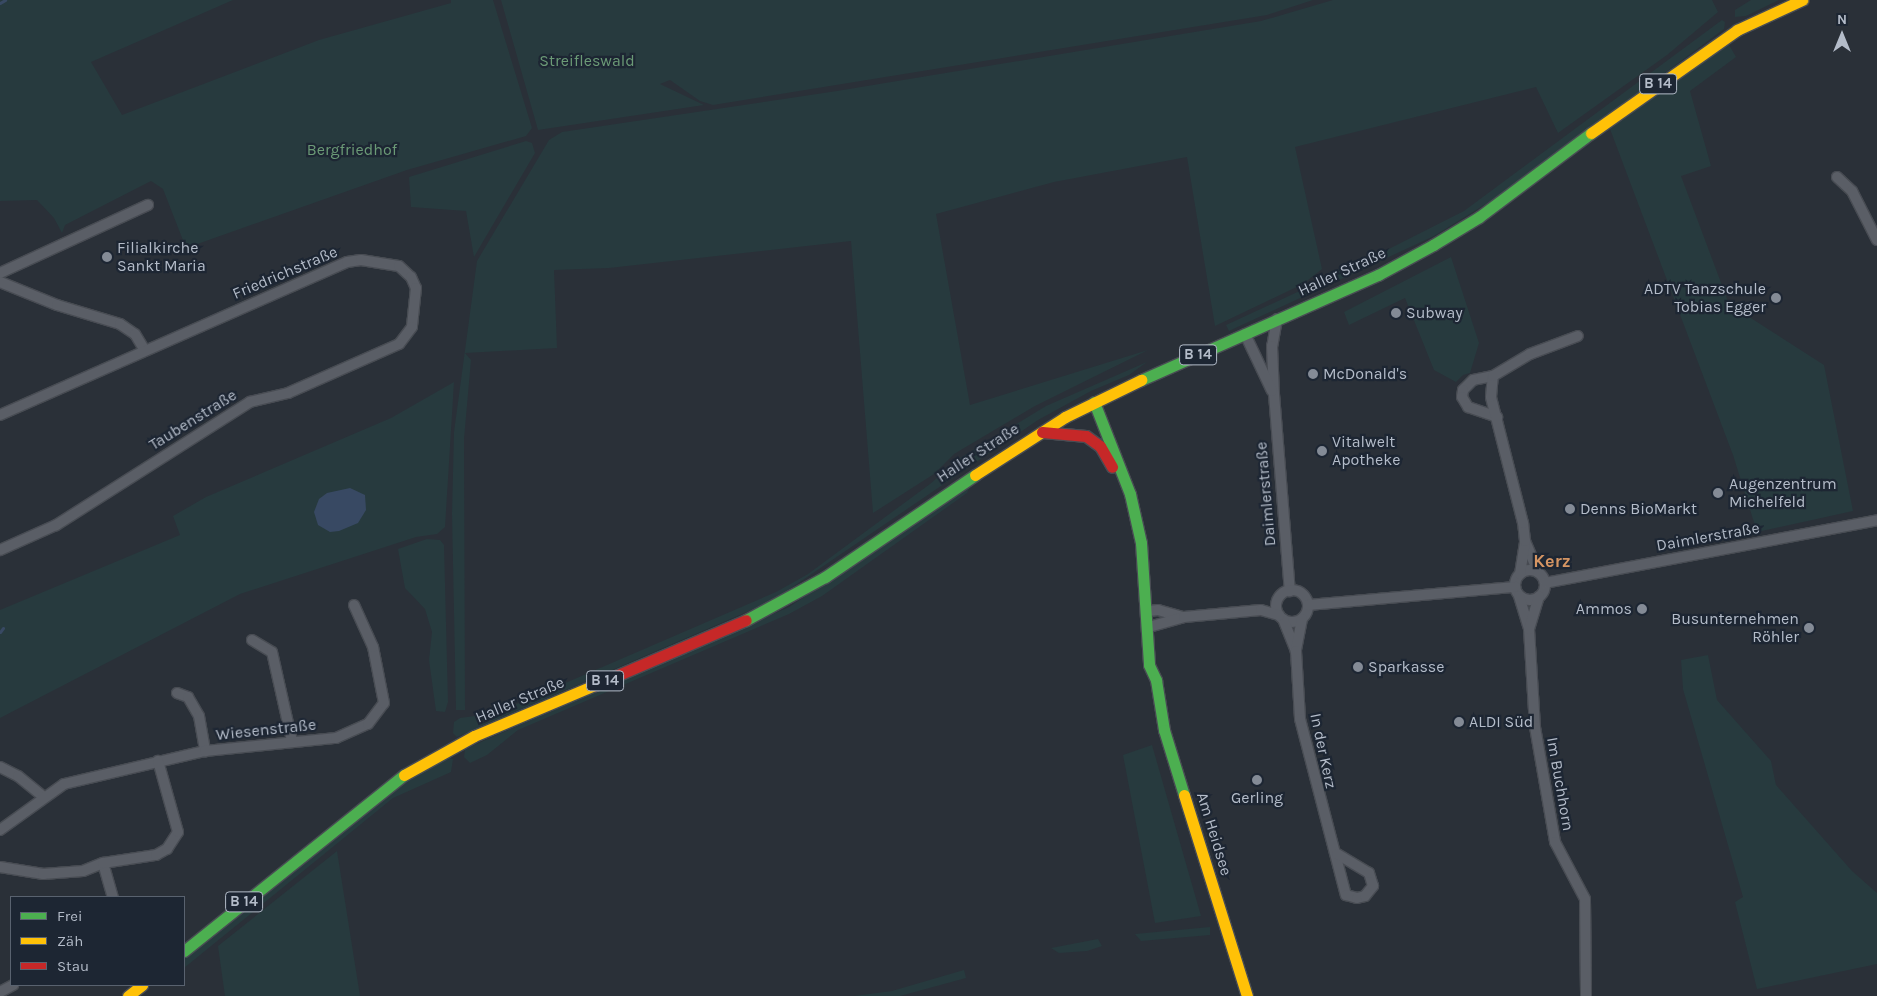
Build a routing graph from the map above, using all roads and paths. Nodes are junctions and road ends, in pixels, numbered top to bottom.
1 (1802, 0) edge
2 (1837, 177) dead end
3 (148, 205) dead end
4 (1877, 240) edge
5 (0, 274) edge
6 (0, 282) edge
7 (416, 304) joint
8 (1277, 319) junction
9 (1245, 334) junction
10 (1578, 336) dead end
11 (144, 349) junction
12 (1493, 376) junction
13 (1274, 394) junction
14 (1094, 402) junction
15 (0, 415) edge
16 (1497, 417) junction
17 (1042, 432) junction
18 (1877, 520) edge
19 (1525, 541) junction
20 (1141, 543) junction
21 (0, 550) edge
22 (1538, 572) junction
23 (1520, 574) junction
24 (1545, 584) junction
25 (1290, 591) junction
26 (1517, 591) junction
27 (1539, 597) junction
28 (1277, 602) junction
29 (354, 605) dead end
30 (1308, 605) junction
31 (1261, 610) junction
32 (1148, 611) junction
33 (1281, 617) junction
34 (1184, 618) junction
35 (1302, 619) junction
36 (1150, 627) junction
37 (1529, 629) junction
38 (252, 640) dead end
39 (1296, 651) junction
40 (177, 693) dead end
41 (292, 741) junction
42 (205, 751) junction
43 (158, 761) junction
44 (0, 767) edge
45 (44, 797) junction
46 (0, 830) edge
47 (1337, 854) junction
48 (103, 863) junction
49 (0, 867) edge
50 (113, 896) edge
51 (185, 950) edge
52 (11, 986) edge
53 (141, 986) edge
54 (0, 992) edge
55 (128, 996) edge
56 (1247, 996) edge
57 (1586, 996) edge

1 - 8 main road, Haller Straße / B 14
2 - 4 street
3 - 5 street
6 - 11 street
7 - 11 street, Friedrichstraße
7 - 21 street, Taubenstraße
8 - 9 main road, Haller Straße / B 14
8 - 13 street, Daimlerstraße
9 - 13 street, Daimlerstraße
9 - 14 main road, Haller Straße / B 14
10 - 12 street
11 - 15 street, Friedrichstraße
12 - 16 street
12 - 16 street
13 - 25 street, Daimlerstraße
14 - 17 main road, Haller Straße / B 14
14 - 20 main road, Am Heidsee
16 - 19 street
17 - 20 main road
17 - 51 main road, Haller Straße / B 14
18 - 24 street, Daimlerstraße
19 - 22 street
19 - 23 street
20 - 32 main road, Am Heidsee
22 - 23 street
22 - 24 street
23 - 26 street
24 - 27 street
25 - 28 street
25 - 30 street
26 - 27 street
26 - 30 street
26 - 37 street, Im Buchhorn
27 - 37 street, Im Buchhorn
28 - 31 street
28 - 33 street
29 - 41 street, Wiesenstraße
30 - 35 street
31 - 33 street
31 - 34 street
32 - 34 street
32 - 36 main road, Am Heidsee
33 - 35 street
33 - 39 street, In der Kerz
34 - 36 street
35 - 39 street, In der Kerz
36 - 56 main road, Am Heidsee
37 - 57 street, Im Buchhorn
38 - 41 street
39 - 47 street, In der Kerz
40 - 42 street
41 - 42 street, Wiesenstraße
42 - 43 street, Wiesenstraße
43 - 45 street, Wiesenstraße
43 - 48 street
44 - 45 street
45 - 46 street, Wiesenstraße
47 - 47 street, In der Kerz
48 - 49 street
48 - 50 street
52 - 54 street
53 - 55 main road

